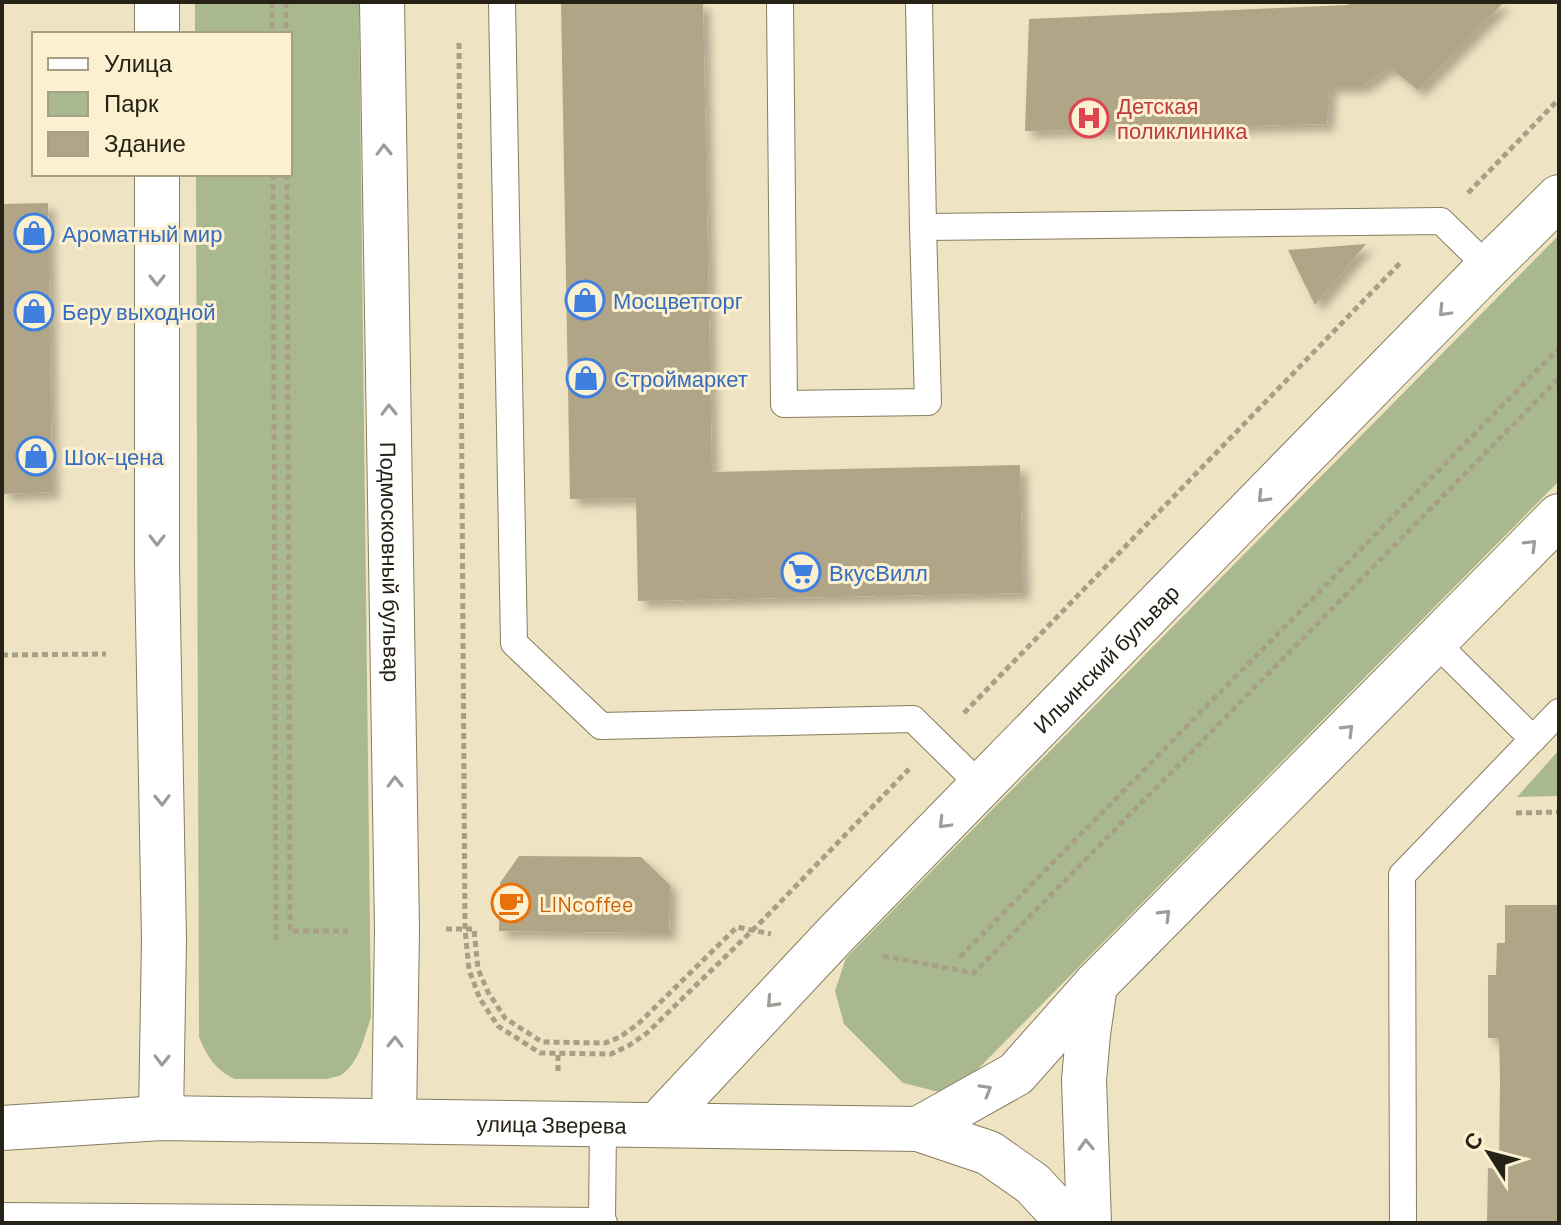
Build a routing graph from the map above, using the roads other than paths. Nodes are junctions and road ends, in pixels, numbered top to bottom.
1 (157, 2) edge
2 (382, 2) edge
3 (502, 2) edge
4 (780, 2) edge
5 (919, 2) edge
6 (157, 32) edge
7 (157, 176) edge
8 (1559, 197) edge
9 (923, 227) junction
10 (1488, 267) junction
11 (1559, 516) edge
12 (1435, 642) junction
13 (1559, 712) edge
14 (1533, 739) junction
15 (981, 786) junction
16 (1095, 985) junction
17 (161, 1118) junction
18 (394, 1120) junction
19 (603, 1124) junction
20 (658, 1124) junction
21 (2, 1128) edge
22 (918, 1129) junction
23 (2, 1216) edge
24 (603, 1222) edge
25 (1069, 1223) edge
26 (1089, 1223) edge
27 (1403, 1223) edge

1 - 6 street
18 -> 2 street, Подмосковный бульвар
3 - 15 lane
4 - 9 lane
5 - 9 lane
7 -> 17 street
8 - 10 street, Ильинский бульвар
9 - 10 lane
10 -> 15 street, Ильинский бульвар
12 -> 11 street
12 - 14 lane
16 -> 12 street
13 - 14 lane
14 - 27 lane
15 -> 20 street, Ильинский бульвар
22 -> 16 street
26 -> 16 street
17 - 18 street, улица Зверева
17 - 21 street, улица Зверева
18 - 19 street, улица Зверева
19 - 20 street, улица Зверева
19 - 24 lane
20 - 22 street, улица Зверева
22 - 25 street, улица Зверева
23 - 24 lane

